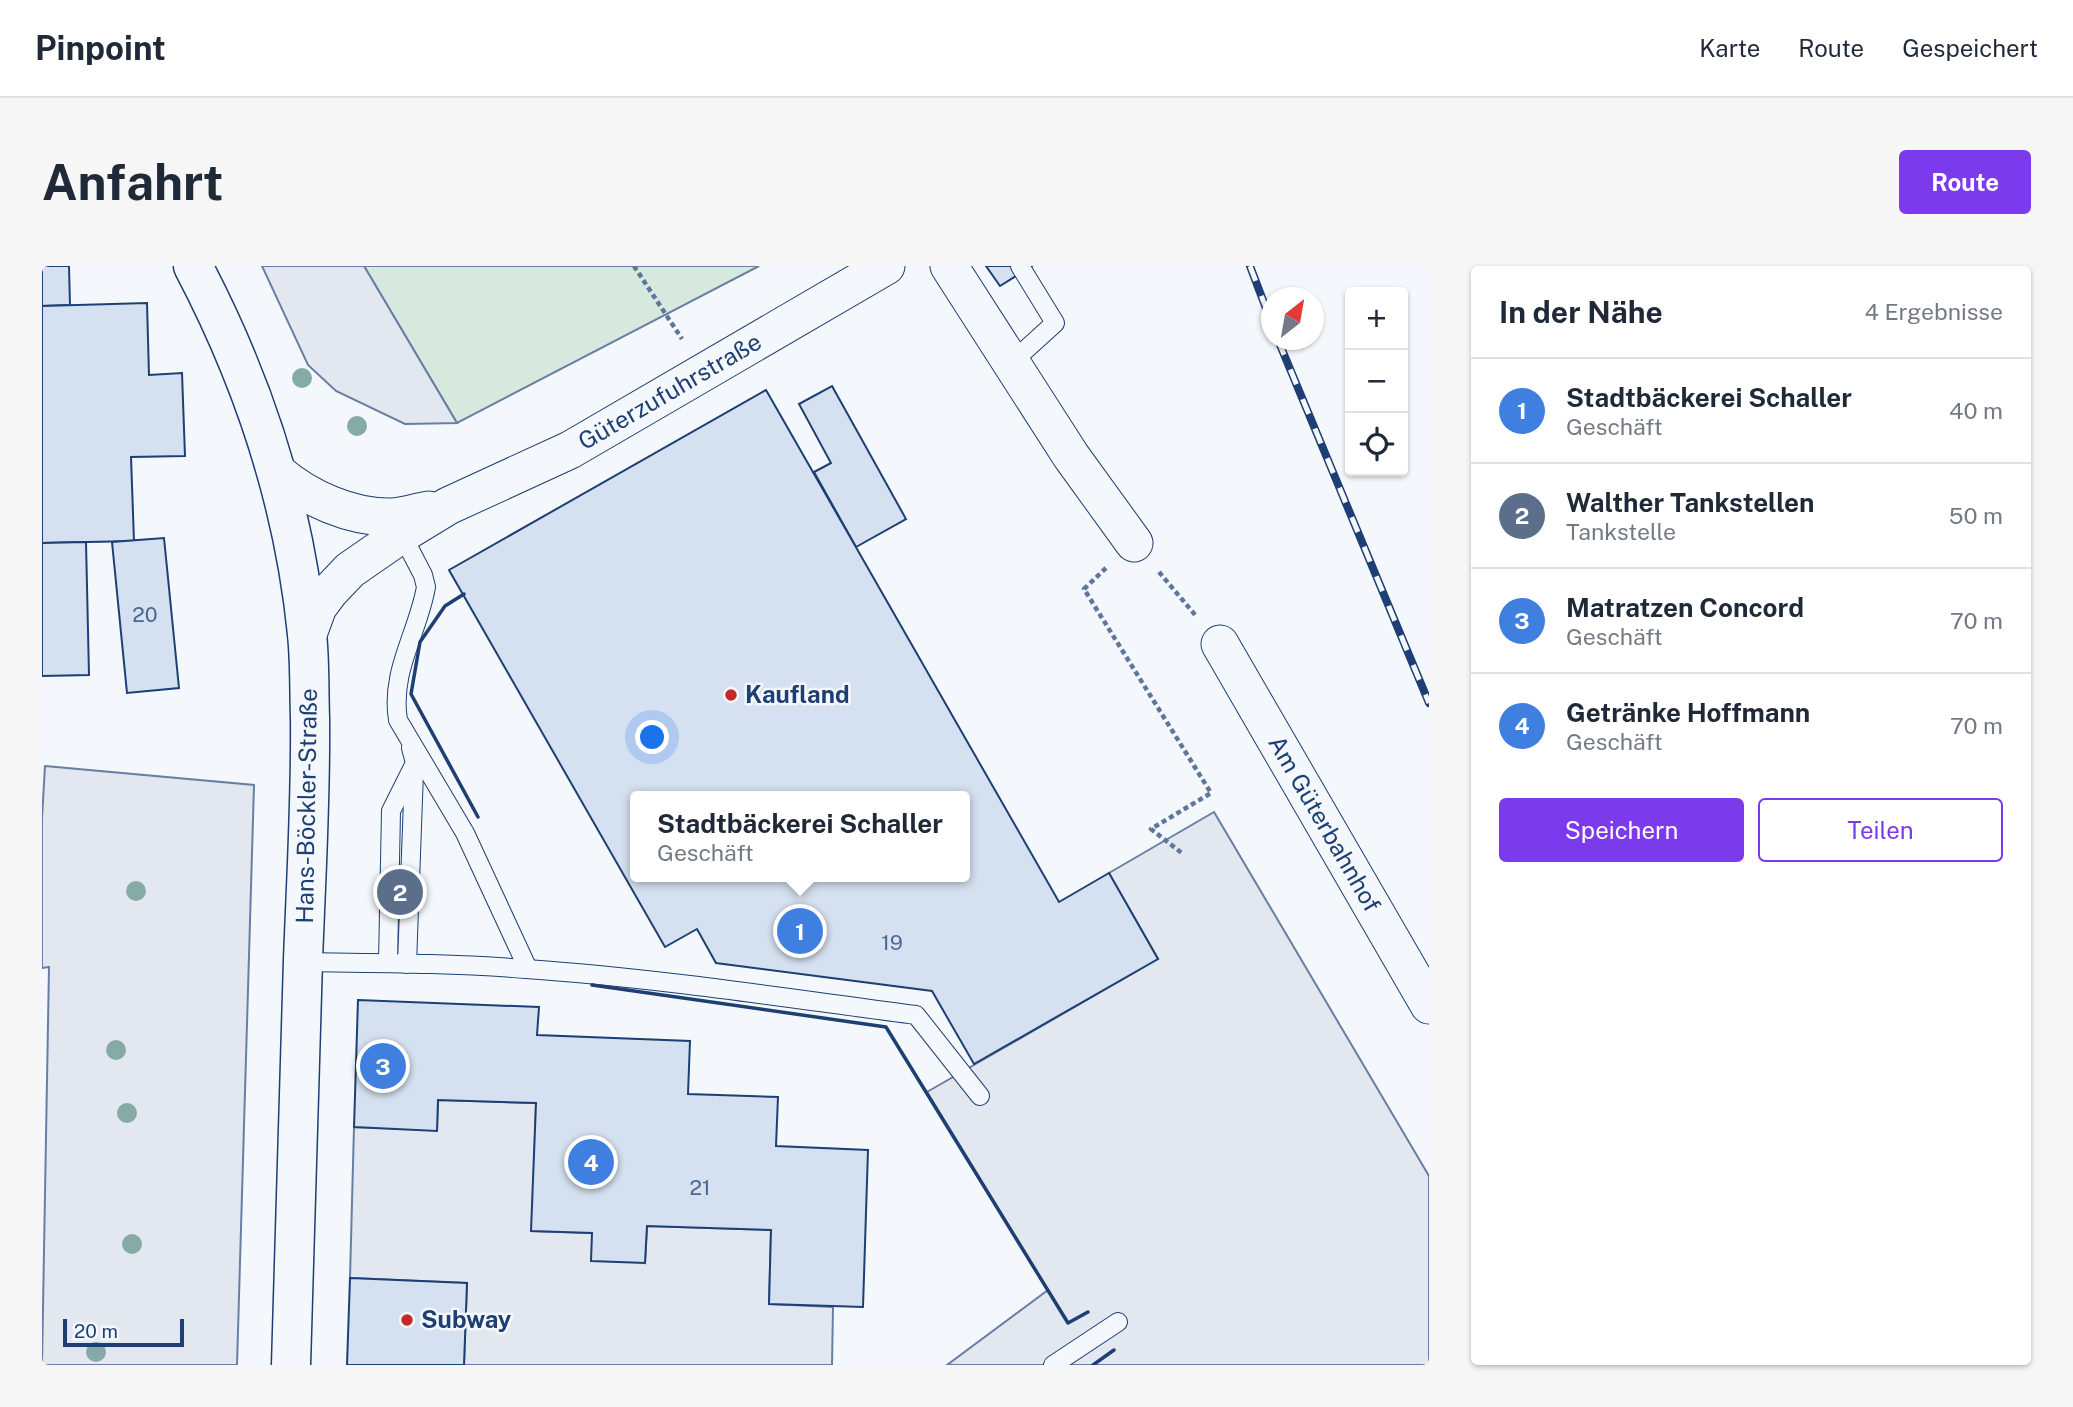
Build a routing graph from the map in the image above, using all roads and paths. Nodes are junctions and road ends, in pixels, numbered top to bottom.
1 (193, 266) edge
2 (634, 266) edge
3 (886, 266) edge
4 (948, 266) edge
5 (1020, 266) edge
6 (1011, 363) junction
7 (704, 372) junction
8 (277, 472) junction
9 (397, 525) junction
10 (1134, 543) junction
11 (307, 637) junction
12 (1220, 644) joint
13 (410, 742) junction
14 (415, 763) junction
15 (1183, 854) dead end
16 (303, 962) junction
17 (388, 963) junction
18 (407, 964) junction
19 (528, 969) junction
20 (1429, 1004) edge
21 (980, 1096) dead end
22 (1118, 1322) dead end
23 (291, 1365) edge
24 (1053, 1365) edge

1 - 8 main road, Hans-Böckler-Straße
2 - 7 path
3 - 7 street, Güterzufuhrstraße
4 - 6 street
5 - 6 lane
6 - 10 street
7 - 9 street, Güterzufuhrstraße
8 - 9 street, Güterzufuhrstraße
8 - 11 main road, Hans-Böckler-Straße
9 - 11 street, Güterzufuhrstraße
9 - 13 lane
10 - 12 path
10 - 15 path
11 - 16 main road, Hans-Böckler-Straße
12 - 20 street, Am Güterbahnhof
13 - 14 lane
13 - 19 lane
14 - 17 lane
14 - 18 lane
16 - 17 lane
16 - 23 main road, Hans-Böckler-Straße
17 - 18 lane
18 - 19 lane
19 - 21 lane
22 - 24 lane

